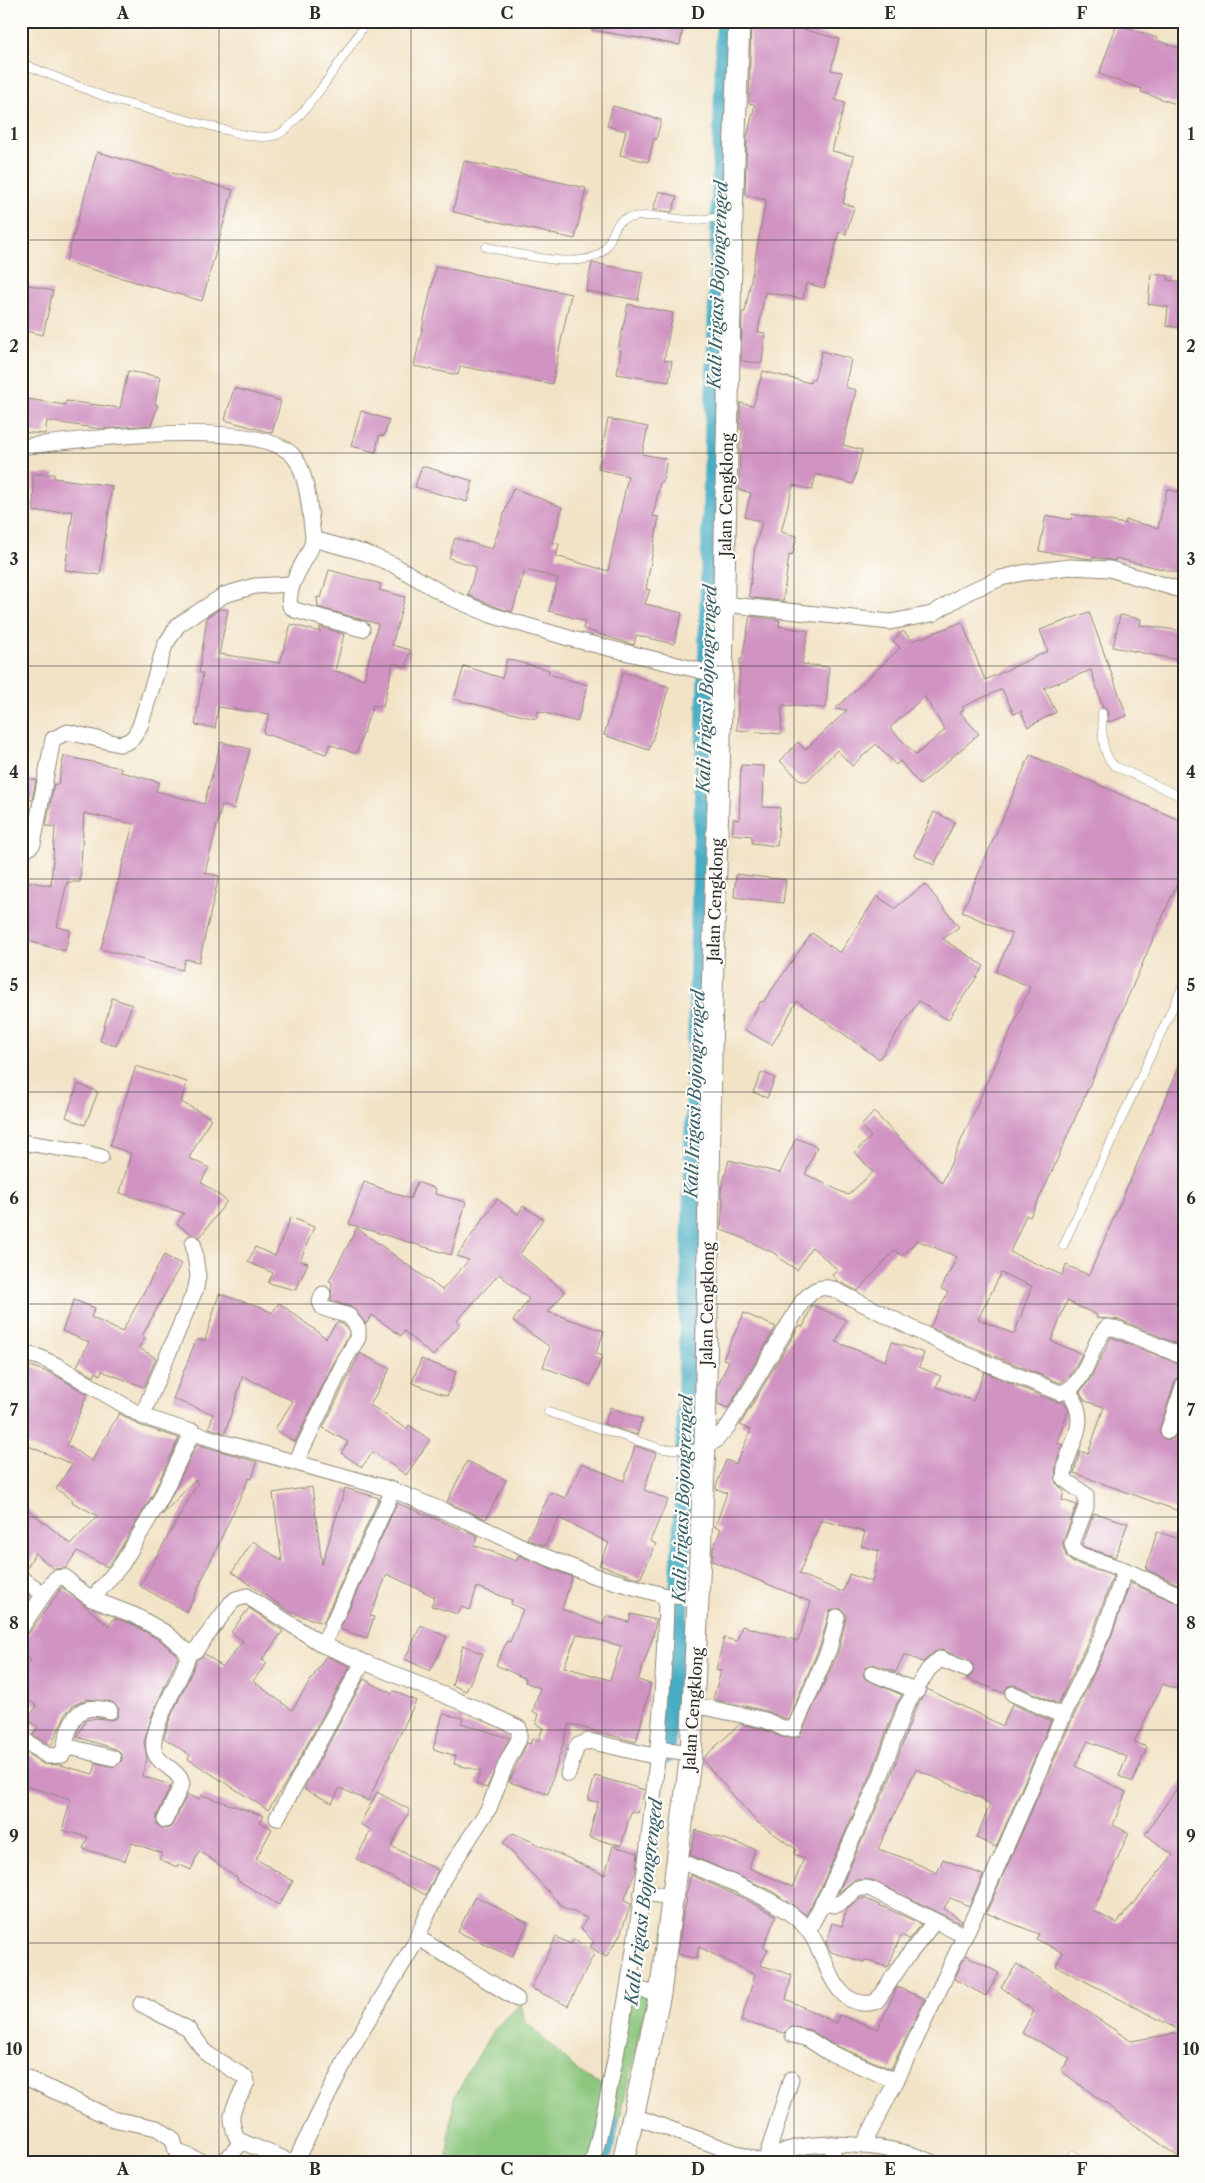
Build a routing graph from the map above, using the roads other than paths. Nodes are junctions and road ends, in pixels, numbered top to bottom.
1 (367, 21) edge
2 (739, 21) edge
3 (21, 62) edge
4 (728, 216) junction
5 (486, 247) dead end
6 (21, 447) edge
7 (313, 539) junction
8 (292, 584) junction
9 (1184, 591) edge
10 (723, 604) junction
11 (362, 629) dead end
12 (716, 675) junction
13 (1102, 713) dead end
14 (1184, 798) edge
15 (21, 854) edge
16 (1184, 983) edge
17 (21, 1142) edge
18 (101, 1157) dead end
19 (193, 1243) dead end
20 (1063, 1246) dead end
21 (323, 1294) dead end
22 (21, 1353) edge
23 (1184, 1357) edge
24 (1184, 1384) edge
25 (1069, 1391) junction
26 (548, 1412) dead end
27 (142, 1416) junction
28 (193, 1431) junction
29 (1168, 1431) dead end
30 (699, 1448) junction
31 (296, 1462) junction
32 (393, 1490) junction
33 (1125, 1570) junction
34 (21, 1578) edge
35 (44, 1594) junction
36 (683, 1597) junction
37 (1184, 1597) edge
38 (92, 1599) junction
39 (837, 1617) dead end
40 (21, 1628) edge
41 (323, 1645) junction
42 (189, 1653) junction
43 (363, 1662) junction
44 (965, 1668) dead end
45 (872, 1673) dead end
46 (917, 1691) junction
47 (1013, 1694) dead end
48 (694, 1705) junction
49 (110, 1710) dead end
50 (1063, 1716) junction
51 (21, 1738) edge
52 (659, 1752) junction
53 (689, 1753) junction
54 (62, 1755) junction
55 (112, 1758) dead end
56 (568, 1774) dead end
57 (276, 1818) dead end
58 (165, 1820) dead end
59 (678, 1860) junction
60 (644, 1893) junction
61 (670, 1897) junction
62 (822, 1903) junction
63 (934, 1921) junction
64 (808, 1931) junction
65 (965, 1936) junction
66 (418, 1937) junction
67 (630, 1988) junction
68 (656, 1994) junction
69 (517, 1999) dead end
70 (141, 2004) dead end
71 (793, 2035) dead end
72 (21, 2075) edge
73 (791, 2079) dead end
74 (896, 2081) junction
75 (634, 2116) junction
76 (242, 2142) junction
77 (832, 2144) junction
78 (863, 2146) junction
79 (1072, 2155) dead end
80 (203, 2162) edge
81 (224, 2162) edge
82 (294, 2162) edge
83 (593, 2162) edge
84 (623, 2162) edge
85 (761, 2162) edge
86 (766, 2162) edge
87 (834, 2162) edge
88 (931, 2162) edge
89 (1084, 2162) edge

1 - 3 lane
2 - 4 main road, Jalan Cengklong
4 - 5 lane
4 - 10 main road, Jalan Cengklong
6 - 7 street
7 - 8 street
7 - 12 street
8 - 11 street
8 - 15 street
9 - 10 street
10 - 12 main road, Jalan Cengklong
12 - 30 main road, Jalan Cengklong
13 - 14 lane
16 - 20 lane
17 - 18 street
19 - 27 street
21 - 31 street
22 - 27 street
23 - 25 street
24 - 29 street
25 - 30 street
25 - 33 street
26 - 30 lane
27 - 28 street
28 - 31 street
28 - 38 street
30 - 36 main road, Jalan Cengklong
31 - 32 street
32 - 36 street
32 - 41 street
33 - 37 street
33 - 50 street
34 - 35 street
35 - 38 street
35 - 40 street
36 - 48 main road, Jalan Cengklong
36 - 52 street
38 - 42 street
39 - 48 street
41 - 42 street
41 - 43 street
42 - 58 street
43 - 57 street
43 - 66 street
44 - 46 street
45 - 46 street
46 - 62 street
47 - 50 street
48 - 53 main road, Jalan Cengklong
49 - 54 street
50 - 65 street
51 - 54 street
52 - 53 street
52 - 56 street
52 - 60 street
53 - 59 main road, Jalan Cengklong
54 - 55 street
59 - 61 main road, Jalan Cengklong
59 - 64 street
60 - 61 street
60 - 67 street
61 - 68 main road, Jalan Cengklong
62 - 63 street
62 - 64 street
63 - 64 street
63 - 65 street
65 - 74 street
66 - 69 street
66 - 82 street
67 - 68 street
67 - 83 street
68 - 75 main road, Jalan Cengklong
70 - 76 street
71 - 74 street
72 - 80 street
73 - 86 street
74 - 78 street
75 - 84 main road, Jalan Cengklong
75 - 85 street
76 - 81 street
76 - 82 street
77 - 78 street
77 - 86 street
77 - 87 street
78 - 88 street
79 - 89 lane

